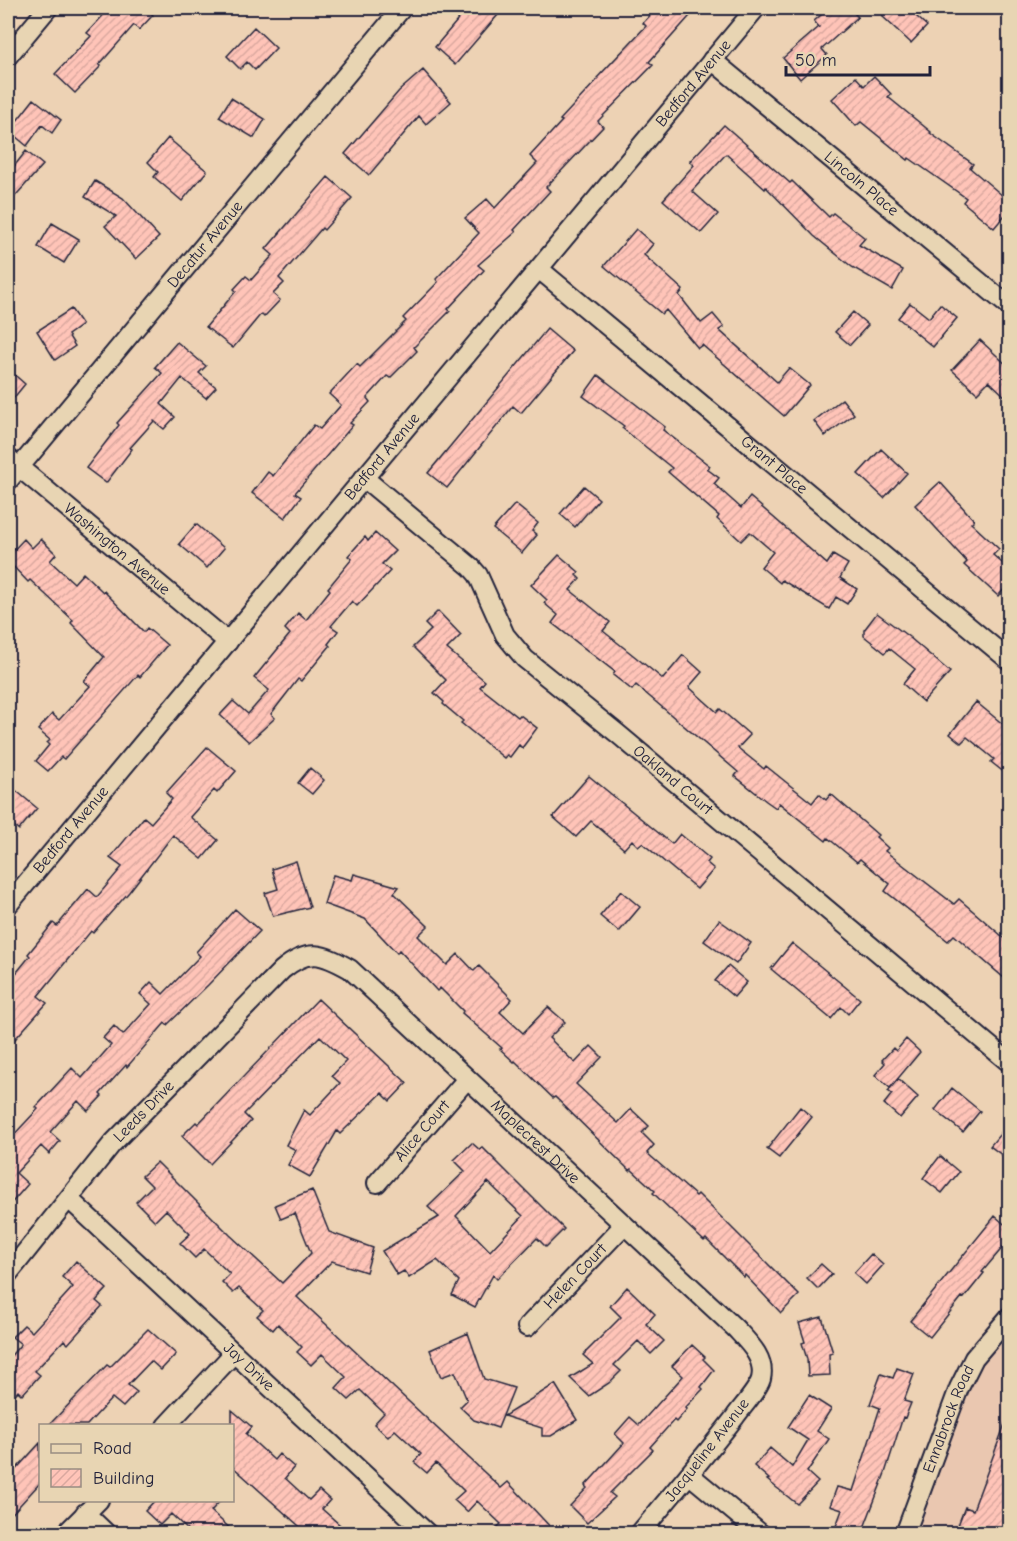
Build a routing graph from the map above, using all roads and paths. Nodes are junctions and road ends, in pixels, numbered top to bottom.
1 (48, 8) edge
2 (402, 8) edge
3 (756, 8) edge
4 (8, 56) edge
5 (712, 60) junction
6 (539, 269) junction
7 (1010, 307) edge
8 (11, 469) edge
9 (364, 478) junction
10 (228, 642) junction
11 (1010, 661) edge
12 (8, 905) edge
13 (293, 961) joint
14 (1010, 1063) edge
15 (467, 1079) junction
16 (377, 1183) dead end
17 (69, 1199) junction
18 (624, 1225) junction
19 (8, 1274) edge
20 (1010, 1316) edge
21 (527, 1327) dead end
22 (234, 1353) junction
23 (760, 1360) joint
24 (167, 1424) edge
25 (690, 1475) junction
26 (97, 1502) edge
27 (85, 1513) junction
28 (65, 1533) edge
29 (107, 1533) edge
30 (428, 1533) edge
31 (639, 1533) edge
32 (761, 1533) edge
33 (905, 1533) edge

1 - 4 street
2 - 8 street, Decatur Avenue
3 - 5 street, Bedford Avenue
5 - 6 street, Bedford Avenue
5 - 7 street, Lincoln Place
6 - 9 street, Bedford Avenue
6 - 11 street, Grant Place
8 - 10 street, Washington Avenue
9 - 10 street, Bedford Avenue
9 - 14 street, Oakland Court
10 - 12 street, Bedford Avenue
13 - 15 street, Maplecrest Drive
13 - 17 street, Leeds Drive
15 - 16 street, Alice Court
15 - 18 street, Maplecrest Drive
17 - 19 street, Leeds Drive
17 - 22 street, Jay Drive
18 - 21 street, Helen Court
18 - 23 street, Maplecrest Drive
20 - 33 street, Ennabrock Road
22 - 24 street
22 - 30 street, Jay Drive
23 - 25 street, Jacqueline Avenue
25 - 31 street, Jacqueline Avenue
25 - 32 street
26 - 27 street
27 - 28 street
27 - 29 street

